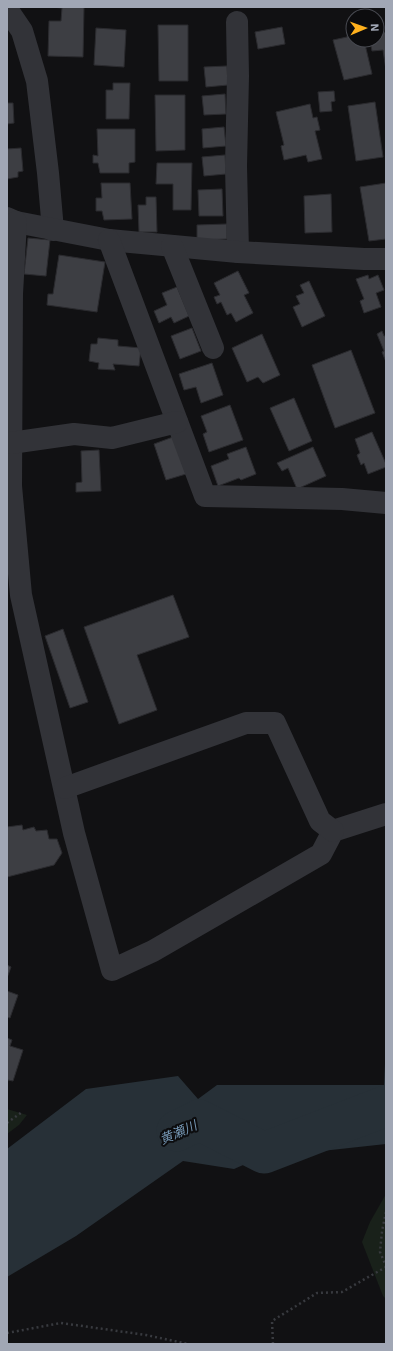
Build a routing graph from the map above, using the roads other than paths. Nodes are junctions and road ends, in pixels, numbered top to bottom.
1 (7, 9) edge
2 (237, 22) dead end
3 (12, 220) edge
4 (53, 230) junction
5 (109, 240) junction
6 (172, 246) junction
7 (238, 252) junction
8 (386, 259) edge
9 (213, 348) dead end
10 (177, 422) junction
11 (11, 443) junction
12 (9, 486) edge
13 (386, 503) edge
14 (64, 788) junction
15 (386, 814) edge
16 (333, 831) junction

1 - 4 street
2 - 7 street
3 - 4 street
3 - 11 street
4 - 5 street
5 - 6 street
5 - 10 street
6 - 7 street
6 - 9 street
7 - 8 street
10 - 11 street
10 - 13 street
11 - 12 street
12 - 14 street
14 - 16 street
14 - 16 street
15 - 16 street

